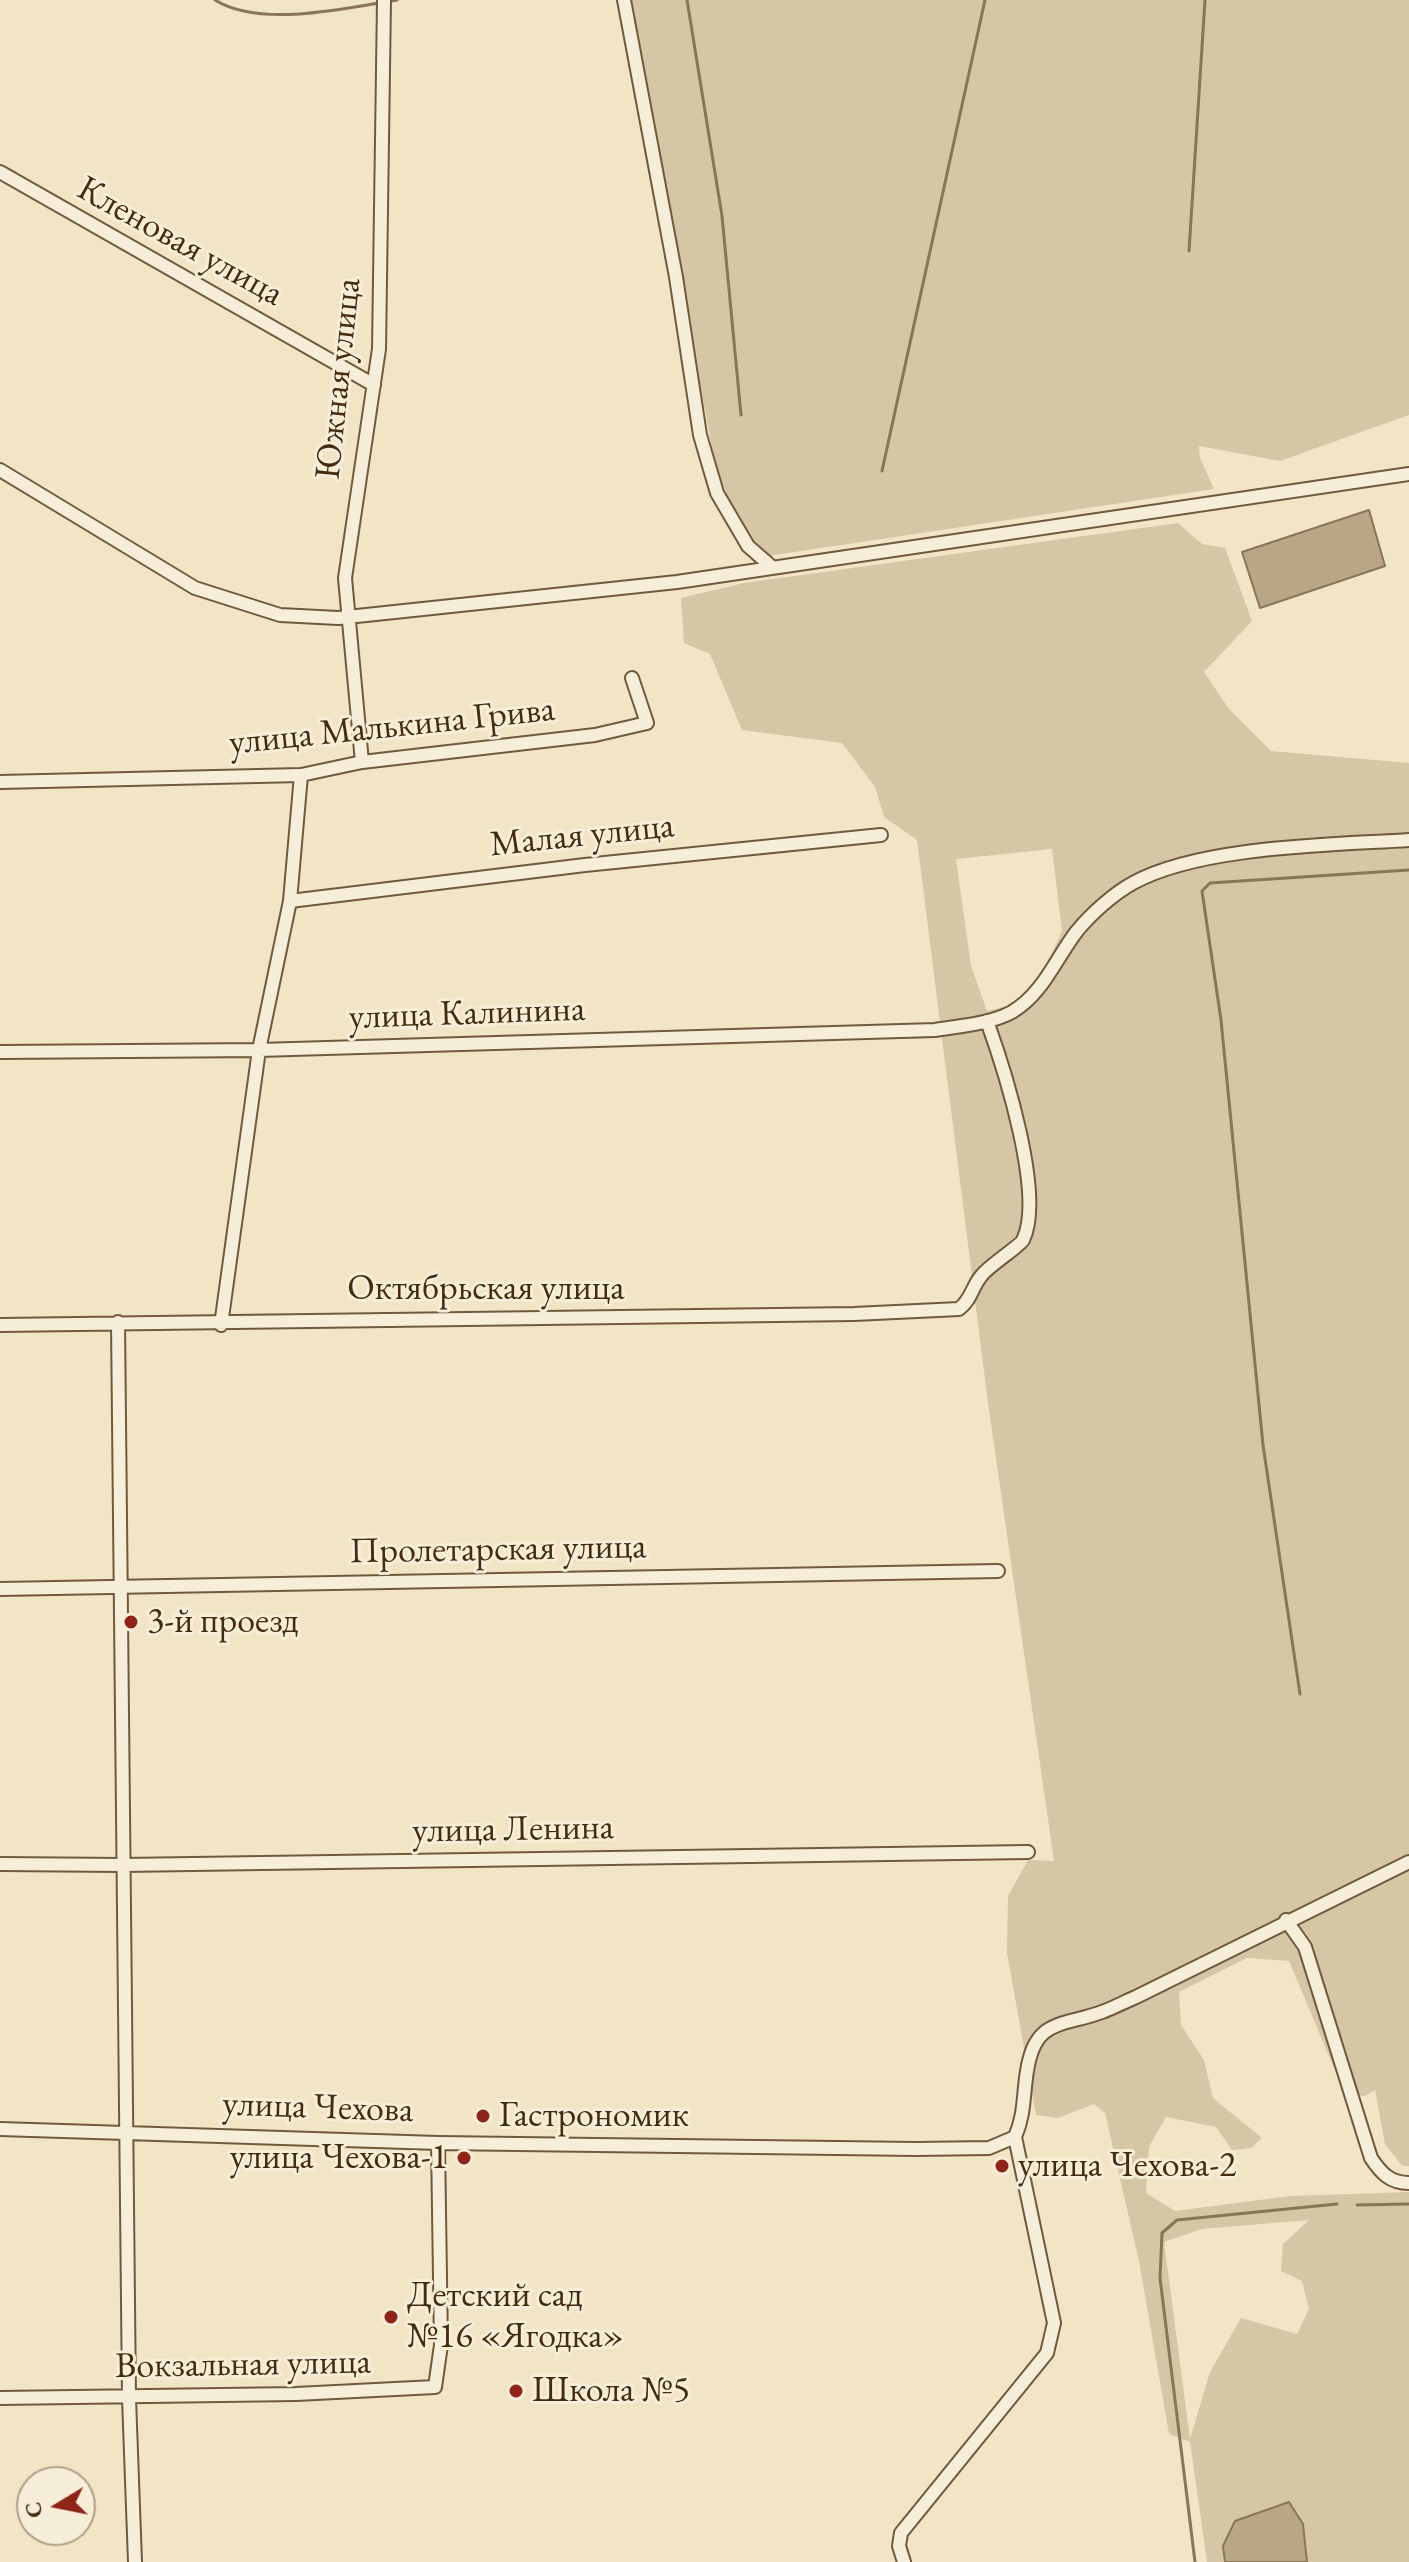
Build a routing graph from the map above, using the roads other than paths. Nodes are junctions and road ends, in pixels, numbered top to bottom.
1 (624, 0) edge
2 (383, 6) edge
3 (0, 172) edge
4 (374, 385) junction
5 (0, 470) edge
6 (1409, 474) edge
7 (772, 567) junction
8 (348, 617) junction
9 (632, 678) dead end
10 (362, 762) junction
11 (301, 775) junction
12 (0, 782) edge
13 (881, 835) dead end
14 (1409, 840) edge
15 (290, 901) junction
16 (987, 1021) junction
17 (259, 1050) junction
18 (0, 1052) edge
19 (118, 1322) junction
20 (0, 1325) edge
21 (221, 1325) junction
22 (998, 1571) dead end
23 (120, 1586) junction
24 (0, 1589) edge
25 (1028, 1852) dead end
26 (1409, 1862) edge
27 (0, 1864) edge
28 (123, 1865) junction
29 (1286, 1920) junction
30 (0, 2129) edge
31 (126, 2131) junction
32 (1015, 2137) junction
33 (438, 2143) junction
34 (1409, 2183) edge
35 (0, 2398) edge
36 (129, 2398) junction
37 (135, 2562) edge
38 (904, 2562) edge

1 - 7 street
2 - 4 street, Южная улица
3 - 4 street, Кленовая улица
4 - 8 street, Южная улица
5 - 8 street
6 - 7 street
7 - 8 street
8 - 10 street, Южная улица
9 - 10 street, улица Малькина Грива
10 - 11 street, улица Малькина Грива
11 - 12 street, улица Малькина Грива
11 - 15 street
13 - 15 street, Малая улица
14 - 16 street, улица Калинина
15 - 17 street
16 - 17 street, улица Калинина
16 - 21 street, Октябрьская улица
17 - 18 street, улица Калинина
17 - 21 street
19 - 20 street, Октябрьская улица
19 - 21 street, Октябрьская улица
19 - 23 street
22 - 23 street, Пролетарская улица
23 - 24 street, Пролетарская улица
23 - 28 street
25 - 28 street, улица Ленина
26 - 29 street
27 - 28 street, улица Ленина
28 - 31 street
29 - 32 street
29 - 34 street
30 - 31 street, улица Чехова
31 - 33 street, улица Чехова
31 - 36 street
32 - 33 street, улица Чехова
32 - 38 street
33 - 36 street, Вокзальная улица
35 - 36 street, Вокзальная улица
36 - 37 street

